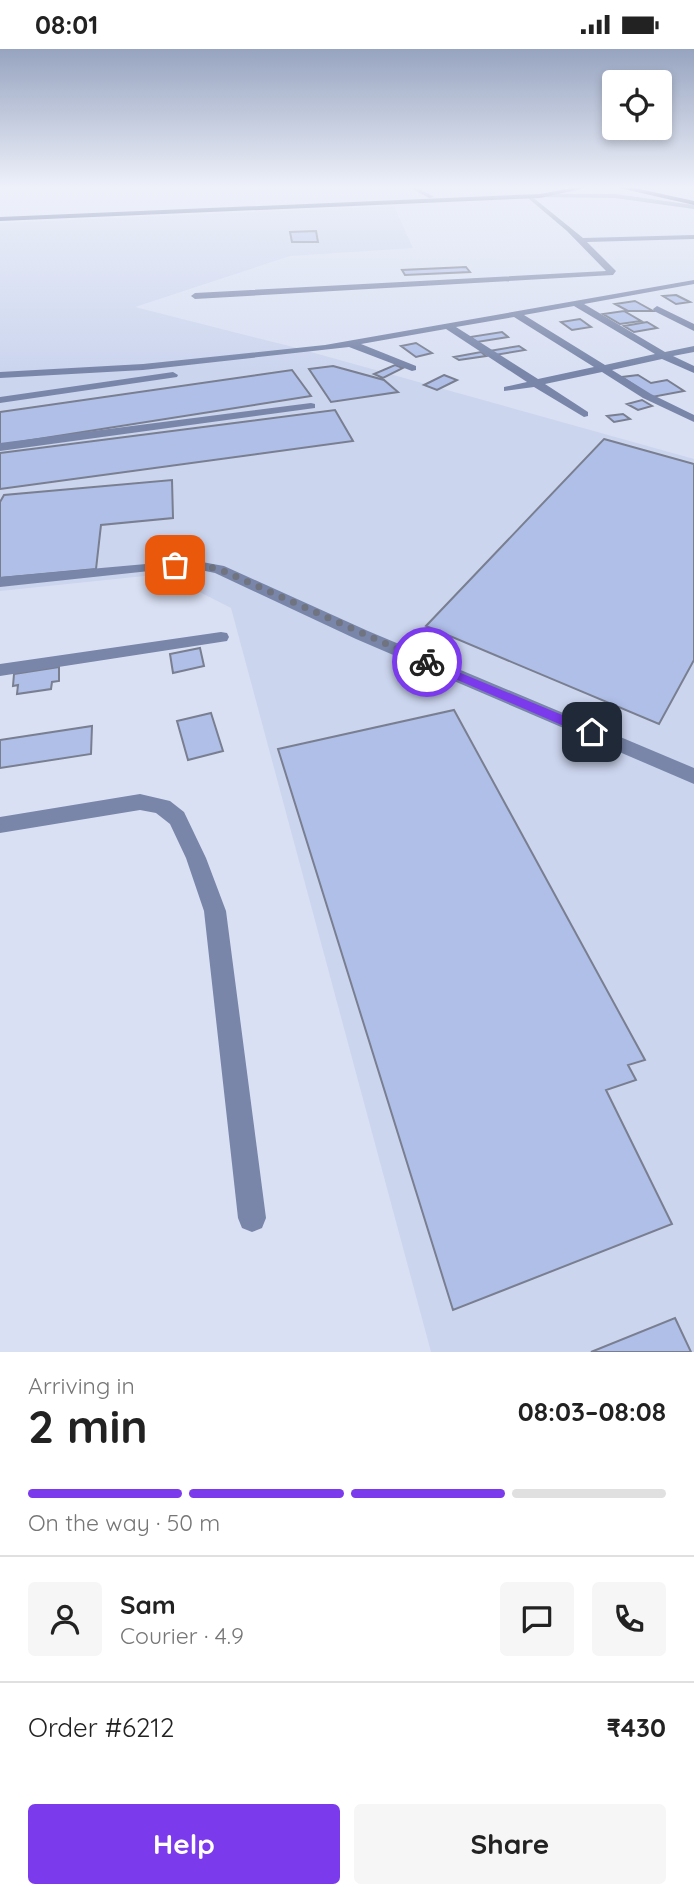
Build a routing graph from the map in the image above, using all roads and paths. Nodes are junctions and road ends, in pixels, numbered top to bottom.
1 (589, 248) edge
2 (694, 282) edge
3 (679, 284) junction
4 (694, 291) edge
5 (195, 296) dead end
6 (575, 303) junction
7 (657, 309) dead end
8 (516, 314) junction
9 (449, 327) junction
10 (694, 328) edge
11 (351, 344) junction
12 (694, 349) edge
13 (666, 357) junction
14 (301, 360) dead end
15 (412, 368) dead end
16 (603, 370) junction
17 (694, 370) edge
18 (0, 375) edge
19 (532, 383) junction
20 (508, 389) dead end
21 (0, 400) edge
22 (311, 406) dead end
23 (584, 414) dead end
24 (694, 419) edge
25 (0, 447) edge
26 (0, 582) edge
27 (221, 637) dead end
28 (0, 670) edge
29 (694, 776) edge
30 (0, 825) edge
31 (252, 1218) dead end

1 - 5 street
2 - 3 street
3 - 4 street
3 - 6 street
6 - 8 street
6 - 13 street
7 - 10 street
8 - 9 street
8 - 16 street
9 - 11 street
9 - 19 street
11 - 15 street
11 - 18 street
12 - 13 street
13 - 16 street
13 - 17 street
14 - 21 street
16 - 19 street
16 - 24 street
19 - 20 street
19 - 23 street
22 - 25 street
26 - 29 street
27 - 28 street
30 - 31 street

